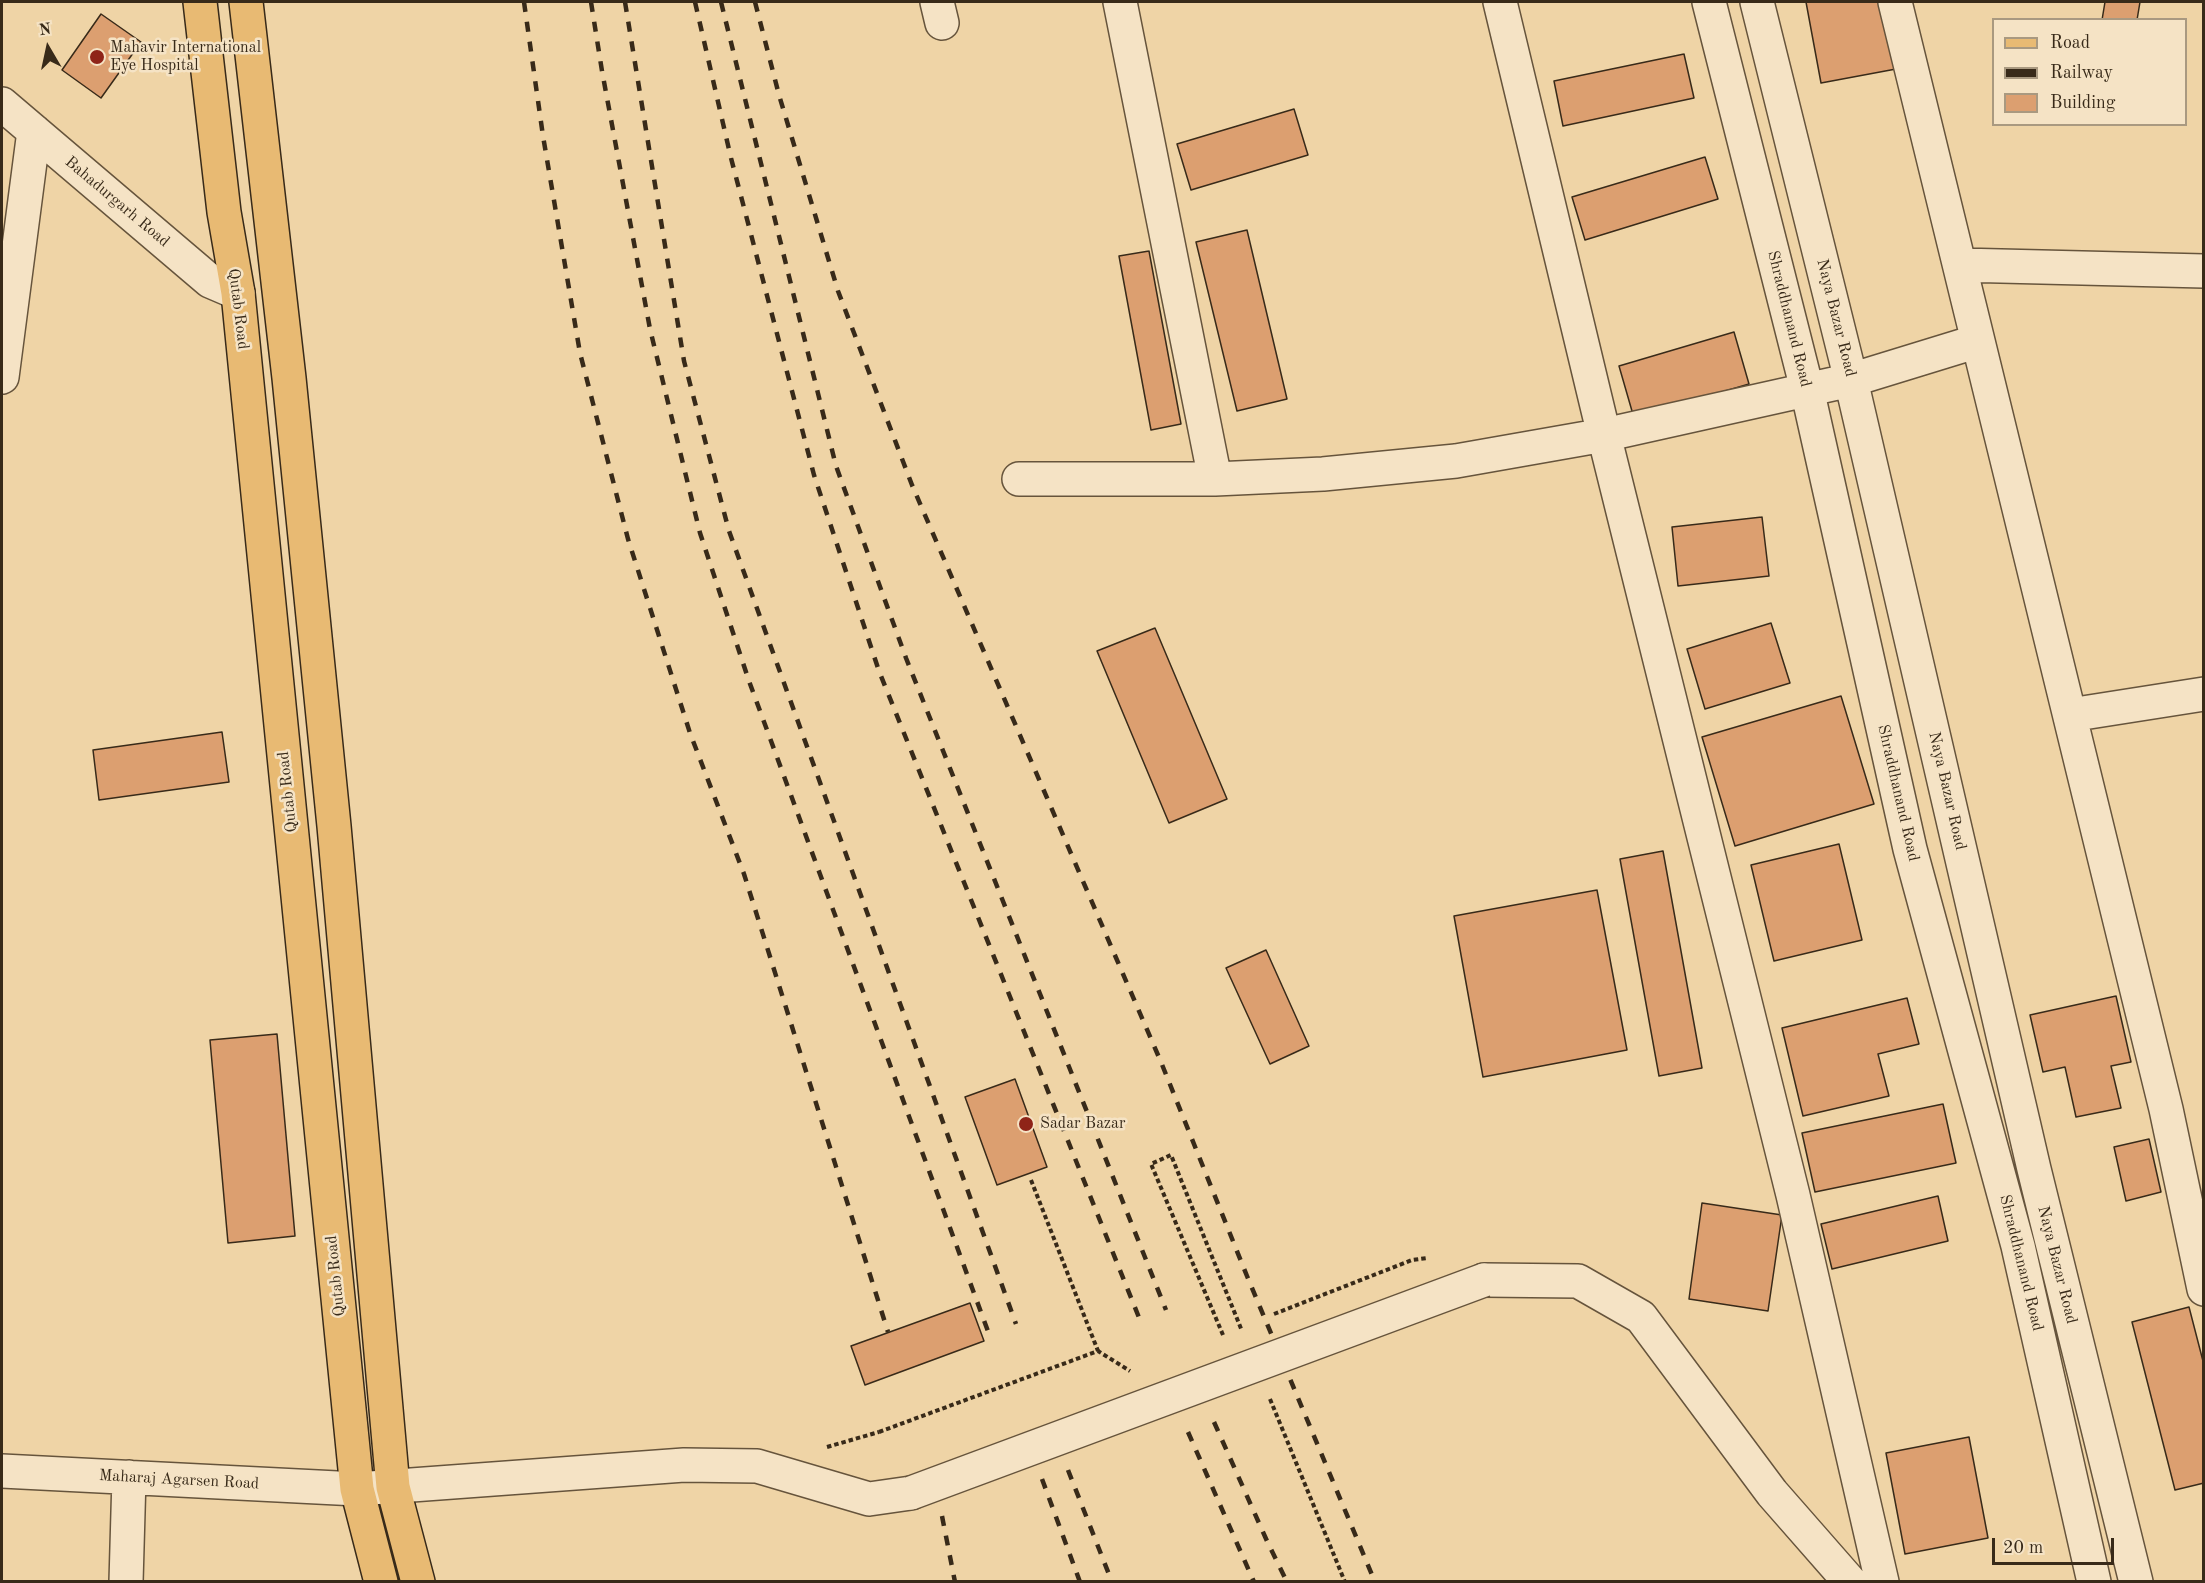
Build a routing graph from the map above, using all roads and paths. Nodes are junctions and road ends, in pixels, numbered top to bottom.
1 (200, 2) edge
2 (246, 2) edge
3 (1120, 2) edge
4 (1500, 2) edge
5 (1709, 2) edge
6 (1757, 2) edge
7 (1895, 2) edge
8 (2, 104) edge
9 (34, 131) junction
10 (1960, 265) junction
11 (2204, 271) edge
12 (238, 293) junction
13 (1978, 341) junction
14 (2, 377) edge
15 (1851, 380) junction
16 (1807, 389) junction
17 (1604, 435) junction
18 (1019, 479) dead end
19 (1215, 479) junction
20 (2204, 694) edge
21 (2070, 715) junction
22 (1030, 1180) dead end
23 (1160, 1186) dead end
24 (2204, 1289) edge
25 (1222, 1335) dead end
26 (879, 1432) dead end
27 (2, 1472) edge
28 (129, 1477) junction
29 (393, 1487) junction
30 (357, 1489) junction
31 (126, 1581) edge
32 (381, 1581) edge
33 (418, 1581) edge
34 (1850, 1581) edge
35 (1882, 1581) edge
36 (2094, 1581) edge
37 (2136, 1581) edge

1 - 12 main road, Qutab Road
2 - 29 main road
3 - 19 street
4 - 17 street
5 - 16 street, Shraddhanand Road
6 - 15 street, Naya Bazar Road
7 - 10 street
8 - 9 street, Bahadurgarh Road
9 - 12 street, Bahadurgarh Road
9 - 14 street
10 - 11 street
10 - 13 street
12 - 30 main road, Qutab Road
13 - 15 street
13 - 21 street
15 - 16 street
15 - 37 street, Naya Bazar Road
16 - 17 street
16 - 36 street, Shraddhanand Road
17 - 19 street
17 - 35 street
18 - 19 street
20 - 21 street
21 - 24 street
22 - 26 path, bridge
23 - 25 path
27 - 28 street, Maharaj Agarsen Road
28 - 30 street, Maharaj Agarsen Road
28 - 31 street
29 - 30 street, Maharaj Agarsen Road
29 - 33 main road
29 - 34 street, Maharaj Agarsen Road, bridge
30 - 32 main road, Qutab Road

